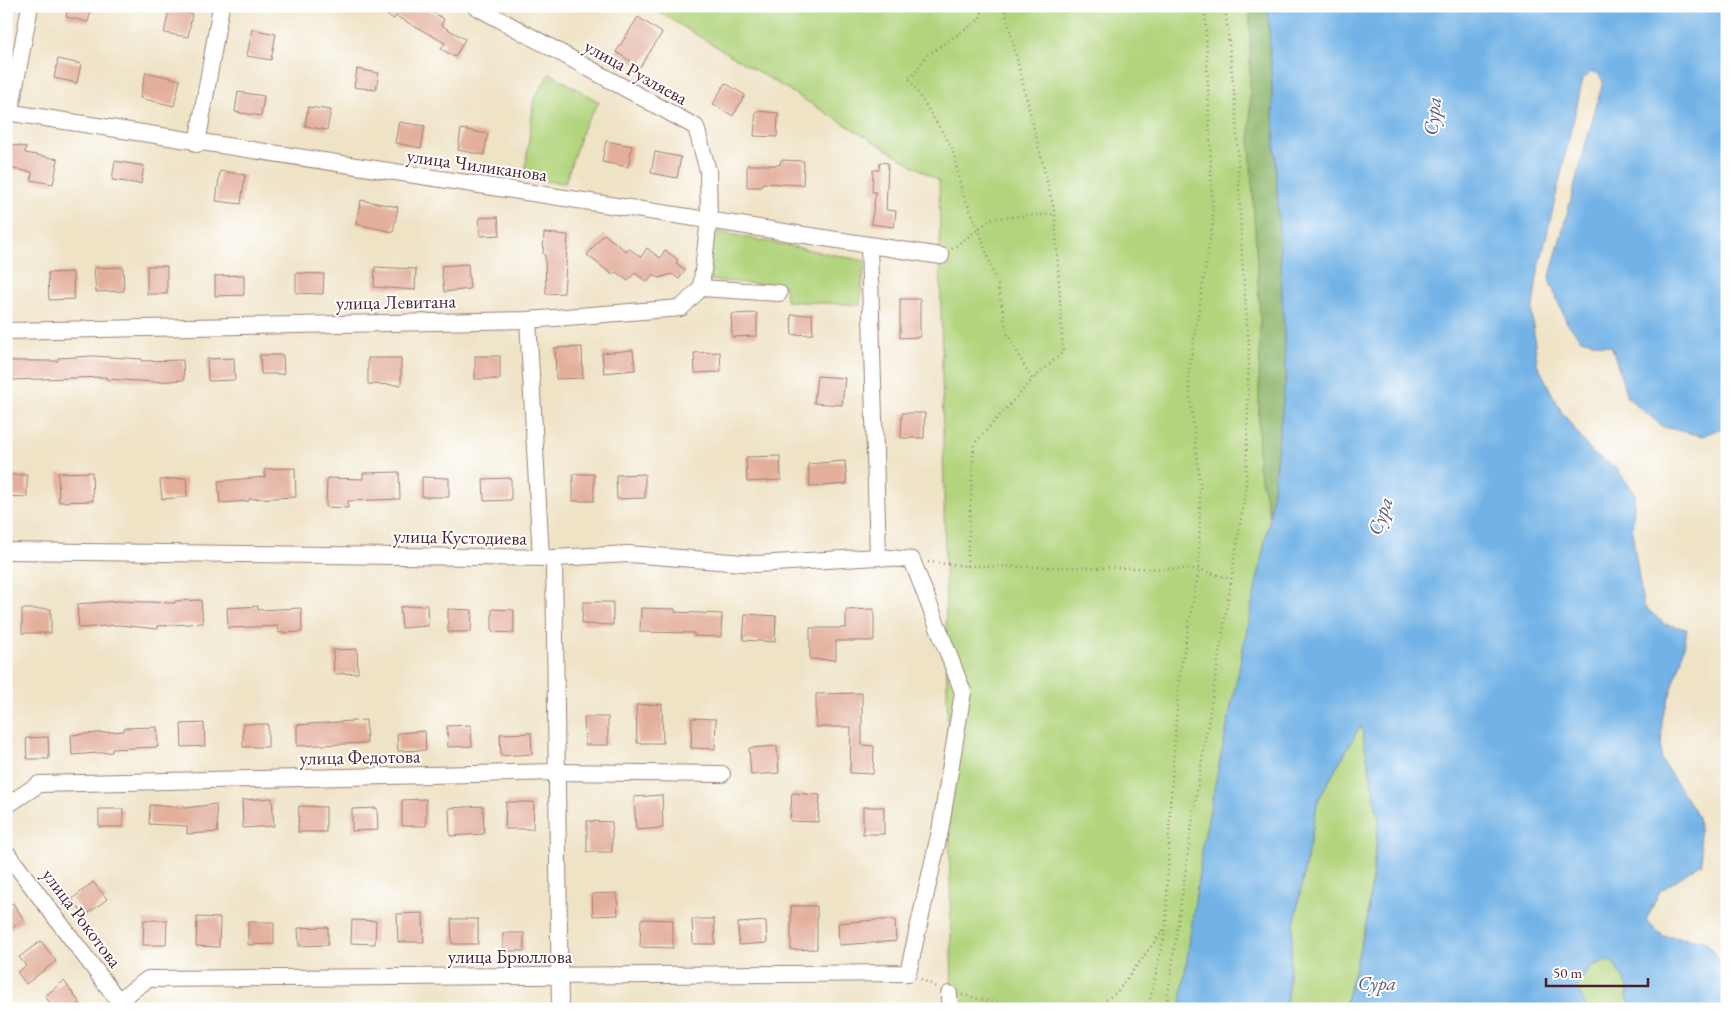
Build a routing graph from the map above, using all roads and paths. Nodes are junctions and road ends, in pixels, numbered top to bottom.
1 (30, 6) edge
2 (221, 6) edge
3 (475, 6) edge
4 (984, 6) edge
5 (1004, 6) edge
6 (1205, 6) edge
7 (1225, 6) edge
8 (8, 112) edge
9 (198, 144) junction
10 (1055, 214) junction
11 (709, 219) junction
12 (978, 228) junction
13 (869, 245) junction
14 (941, 256) joint
15 (701, 288) junction
16 (779, 293) dead end
17 (528, 320) junction
18 (6, 331) edge
19 (1032, 380) junction
20 (6, 551) edge
21 (878, 557) junction
22 (548, 558) junction
23 (912, 560) junction
24 (967, 566) junction
25 (1199, 569) junction
26 (1230, 579) junction
27 (557, 772) junction
28 (722, 774) dead end
29 (6, 806) edge
30 (6, 852) edge
31 (1166, 927) junction
32 (908, 973) junction
33 (559, 976) junction
34 (949, 1001) edge
35 (122, 1005) edge
36 (560, 1009) edge
37 (1027, 1009) edge
38 (1094, 1009) edge
39 (1148, 1009) edge
40 (1166, 1009) edge

1 - 8 street
2 - 9 street
3 - 11 street, улица Рузляева
4 - 12 path
5 - 10 path
6 - 25 path
7 - 26 path
8 - 9 street, улица Чиликанова
9 - 11 street, улица Чиликанова
10 - 12 path
10 - 19 path
11 - 13 street, улица Чиликанова
11 - 15 street, улица Рузляева
12 - 14 path
12 - 19 path
13 - 14 street, улица Чиликанова
13 - 21 street
15 - 16 street
15 - 17 street, улица Левитана
17 - 18 street, улица Левитана
17 - 22 street
19 - 24 path
20 - 22 street, улица Кустодиева
21 - 22 street, улица Кустодиева
21 - 23 street, улица Кустодиева
22 - 27 street
23 - 24 path
23 - 32 street
24 - 25 path
25 - 26 path
25 - 31 path
26 - 40 path
27 - 28 street, улица Федотова
27 - 29 street, улица Федотова
27 - 33 street
30 - 35 street, улица Рокотова
31 - 38 path
31 - 39 path
32 - 33 street, улица Брюллова
32 - 34 path
33 - 35 street, улица Брюллова
33 - 36 street
34 - 37 path

